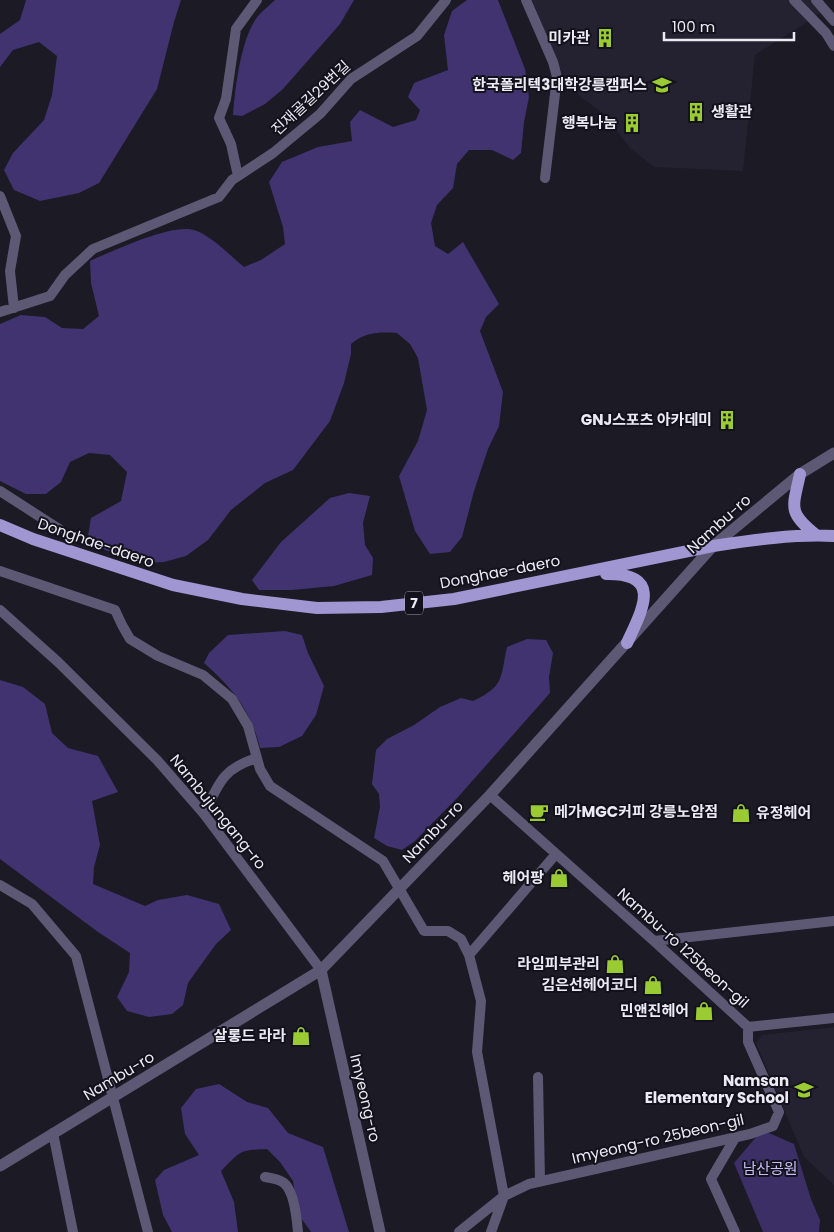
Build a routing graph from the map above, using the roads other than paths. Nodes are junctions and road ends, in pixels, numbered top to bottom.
1 (257, 0) edge
2 (446, 0) edge
3 (526, 0) edge
4 (794, 0) edge
5 (816, 0) edge
6 (834, 21) edge
7 (834, 46) edge
8 (238, 176) junction
9 (545, 178) dead end
10 (0, 196) edge
11 (14, 308) junction
12 (0, 312) edge
13 (834, 453) edge
14 (800, 474) junction
15 (0, 491) edge
16 (0, 525) edge
17 (59, 528) dead end
18 (816, 535) junction
19 (834, 536) edge
20 (713, 546) junction
21 (0, 571) edge
22 (576, 574) junction
23 (0, 610) edge
24 (0, 620) edge
25 (626, 643) junction
26 (58, 662) junction
27 (257, 758) junction
28 (490, 795) junction
29 (204, 814) junction
30 (556, 854) junction
31 (0, 885) edge
32 (400, 889) junction
33 (834, 921) edge
34 (654, 941) junction
35 (469, 954) junction
36 (322, 970) junction
37 (834, 1018) edge
38 (748, 1027) junction
39 (538, 1077) dead end
40 (112, 1097) junction
41 (53, 1133) junction
42 (735, 1138) junction
43 (1, 1166) edge
44 (265, 1177) dead end
45 (540, 1181) junction
46 (504, 1196) junction
47 (73, 1232) edge
48 (148, 1232) edge
49 (298, 1232) edge
50 (380, 1232) edge
51 (459, 1232) edge
52 (491, 1232) edge
53 (736, 1232) edge

1 - 8 street
2 - 8 street, 진재골길29번길
3 - 9 street
4 - 7 street
5 - 6 street
8 - 11 street, 진재골길29번길
10 - 11 street
11 - 12 street, 진재골길29번길
13 - 14 street, Nambu-ro
14 - 18 main road
14 - 20 street, Nambu-ro
15 - 17 street
16 - 22 main road, Donghae-daero / 7
18 - 19 main road, Donghae-daero / 7
18 - 20 main road, Donghae-daero / 7
20 - 22 main road, Donghae-daero / 7
20 - 25 street, Nambu-ro
21 - 27 street
22 - 25 main road
23 - 26 street, Nambujungang-ro
24 - 26 street, Nambujungang-ro
25 - 28 street, Nambu-ro
26 - 29 street, Nambujungang-ro
27 - 29 street
27 - 32 street
28 - 30 street, Nambu-ro 125beon-gil
28 - 32 street, Nambu-ro
29 - 36 street, Nambujungang-ro
30 - 34 street, Nambu-ro 125beon-gil
30 - 35 street
31 - 40 street
32 - 35 street
32 - 36 street, Nambu-ro
33 - 34 street
34 - 38 street, Nambu-ro 125beon-gil
35 - 46 street
36 - 40 street, Nambu-ro
36 - 50 street, Imyeong-ro
37 - 38 street, Nambu-ro 125beon-gil
38 - 42 street, Imyeong-ro 25beon-gil
39 - 45 street
40 - 41 street, Nambu-ro
40 - 48 street
41 - 43 street, Nambu-ro
41 - 47 street
42 - 45 street, Imyeong-ro 25beon-gil
42 - 53 street
44 - 49 street
45 - 46 street, Imyeong-ro 25beon-gil
46 - 51 street, Imyeong-ro 25beon-gil
46 - 52 street

